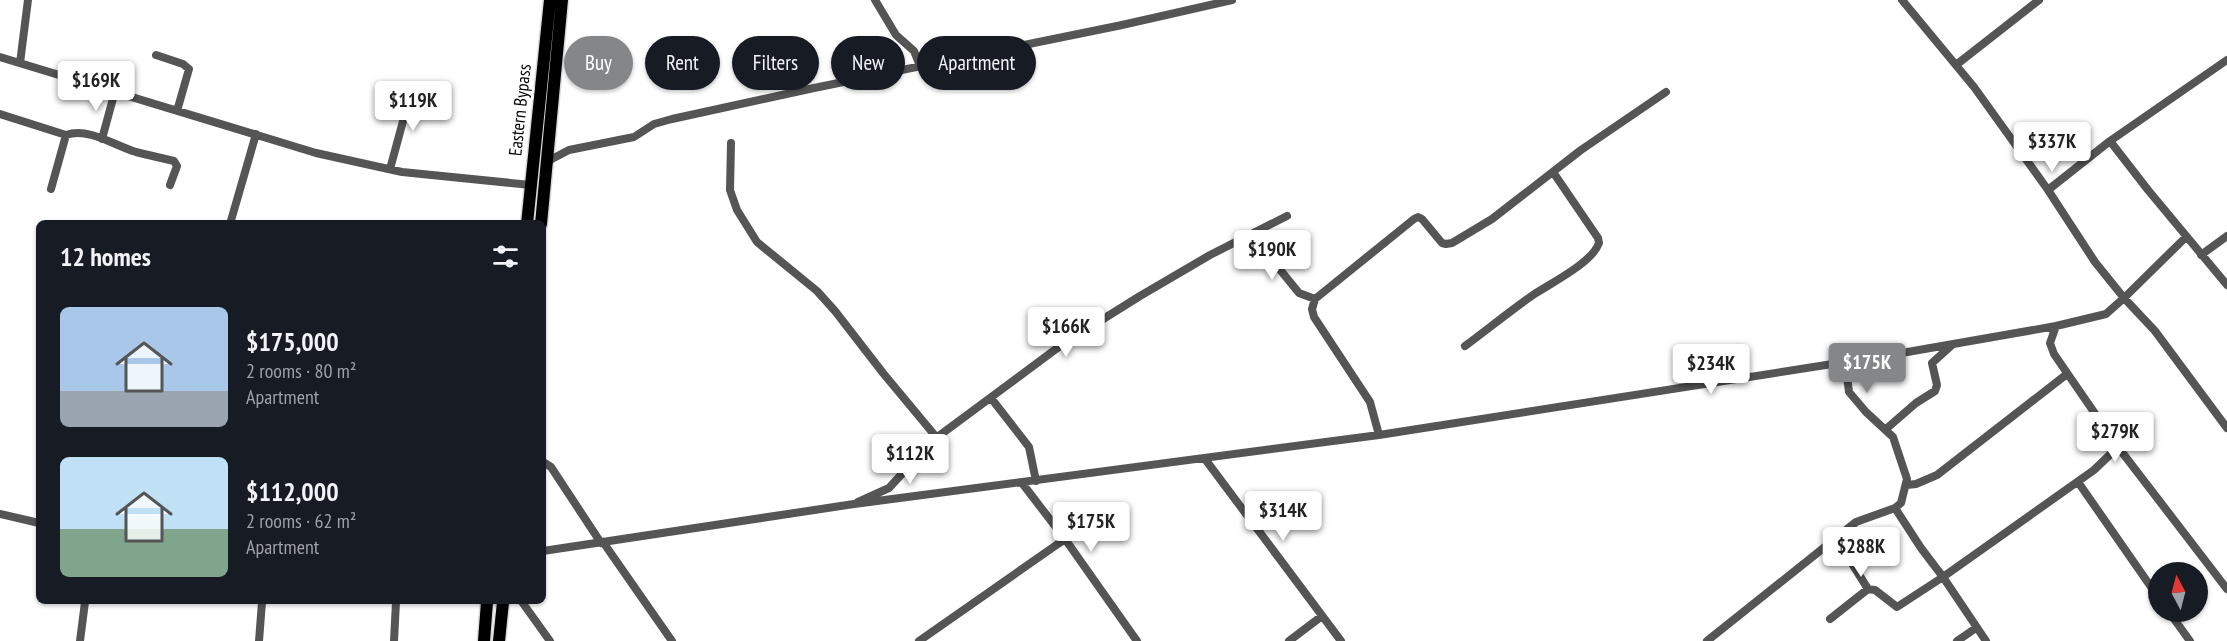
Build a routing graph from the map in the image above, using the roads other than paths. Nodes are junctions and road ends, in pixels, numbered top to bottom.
1 (28, 0) edge
2 (550, 0) edge
3 (562, 0) edge
4 (875, 0) edge
5 (1232, 0) edge
6 (1902, 0) edge
7 (2039, 0) edge
8 (1036, 42) edge
9 (156, 55) dead end
10 (0, 57) edge
11 (917, 58) edge
12 (2227, 60) edge
13 (20, 63) junction
14 (1956, 65) junction
15 (917, 67) edge
16 (412, 88) dead end
17 (115, 91) junction
18 (1666, 92) dead end
19 (177, 111) junction
20 (0, 114) edge
21 (256, 134) junction
22 (66, 135) junction
23 (102, 139) junction
24 (2110, 141) junction
25 (731, 143) dead end
26 (548, 161) junction
27 (390, 169) junction
28 (1553, 172) junction
29 (170, 185) dead end
30 (531, 185) junction
31 (51, 189) dead end
32 (2048, 190) junction
33 (1287, 216) dead end
34 (231, 220) edge
35 (527, 220) edge
36 (541, 220) edge
37 (1251, 234) junction
38 (2227, 236) edge
39 (2186, 237) junction
40 (2201, 255) junction
41 (2227, 285) edge
42 (2124, 298) junction
43 (1315, 299) junction
44 (2055, 326) junction
45 (2040, 328) junction
46 (2050, 343) junction
47 (1953, 344) junction
48 (1465, 346) dead end
49 (1845, 361) junction
50 (2067, 374) junction
51 (991, 398) junction
52 (2227, 428) edge
53 (1886, 429) junction
54 (1379, 435) junction
55 (937, 438) junction
56 (2118, 447) junction
57 (1205, 459) junction
58 (546, 464) edge
59 (1036, 481) junction
60 (2078, 482) junction
61 (1022, 483) junction
62 (1907, 485) junction
63 (854, 504) junction
64 (1895, 508) junction
65 (0, 513) edge
66 (36, 522) edge
67 (1836, 538) junction
68 (1065, 539) junction
69 (602, 542) junction
70 (546, 551) edge
71 (1943, 577) junction
72 (2148, 583) edge
73 (1868, 589) junction
74 (2227, 589) edge
75 (85, 604) edge
76 (262, 604) edge
77 (396, 604) edge
78 (487, 604) edge
79 (503, 604) edge
80 (523, 604) edge
81 (1322, 616) junction
82 (1830, 619) dead end
83 (2176, 622) edge
84 (1976, 627) junction
85 (80, 641) edge
86 (259, 641) edge
87 (394, 641) edge
88 (484, 641) edge
89 (499, 641) edge
90 (550, 641) edge
91 (672, 641) edge
92 (919, 641) edge
93 (1137, 641) edge
94 (1289, 641) edge
95 (1341, 641) edge
96 (1707, 641) edge
97 (1957, 641) edge
98 (1986, 641) edge
99 (2190, 641) edge

1 - 13 street
2 - 30 main road, Eastern Bypass
3 - 26 main road, Eastern Bypass
4 - 11 street
5 - 8 street
6 - 14 street
7 - 14 street
9 - 19 street
10 - 13 street
12 - 24 street
13 - 17 street
14 - 32 street
15 - 26 street
16 - 27 street
17 - 19 street
17 - 23 street
18 - 28 street
19 - 21 street
20 - 22 street
21 - 27 street
21 - 34 street
22 - 23 street
22 - 31 street
23 - 29 street
24 - 32 street
24 - 39 street
25 - 55 street
26 - 36 main road, Eastern Bypass
27 - 30 street
28 - 43 street
28 - 48 street
30 - 35 main road, Eastern Bypass
32 - 42 street
33 - 37 street
37 - 43 street
37 - 51 street
38 - 40 street
39 - 40 street
39 - 42 street
40 - 41 street
42 - 44 street
42 - 52 street
43 - 54 street
44 - 45 street
44 - 46 street
45 - 46 street
45 - 47 street
46 - 50 street
47 - 49 street
47 - 53 street
49 - 53 street
49 - 54 street
50 - 56 street
50 - 62 street
51 - 55 street
51 - 59 street
53 - 62 street
54 - 57 street
55 - 63 street
56 - 60 street
56 - 74 street
57 - 59 street
57 - 81 street
58 - 69 street
59 - 61 street
60 - 71 street
60 - 72 street
61 - 63 street
61 - 68 street
62 - 64 street
63 - 69 street
64 - 67 street
64 - 71 street
65 - 66 street
67 - 73 street
67 - 96 street
68 - 92 street
68 - 93 street
69 - 70 street
69 - 91 street
71 - 73 street
71 - 84 street
73 - 82 street
75 - 85 street
76 - 86 street
77 - 87 street
78 - 88 main road
79 - 89 main road
80 - 90 street
81 - 94 street
81 - 95 street
83 - 99 street
84 - 97 street
84 - 98 street

